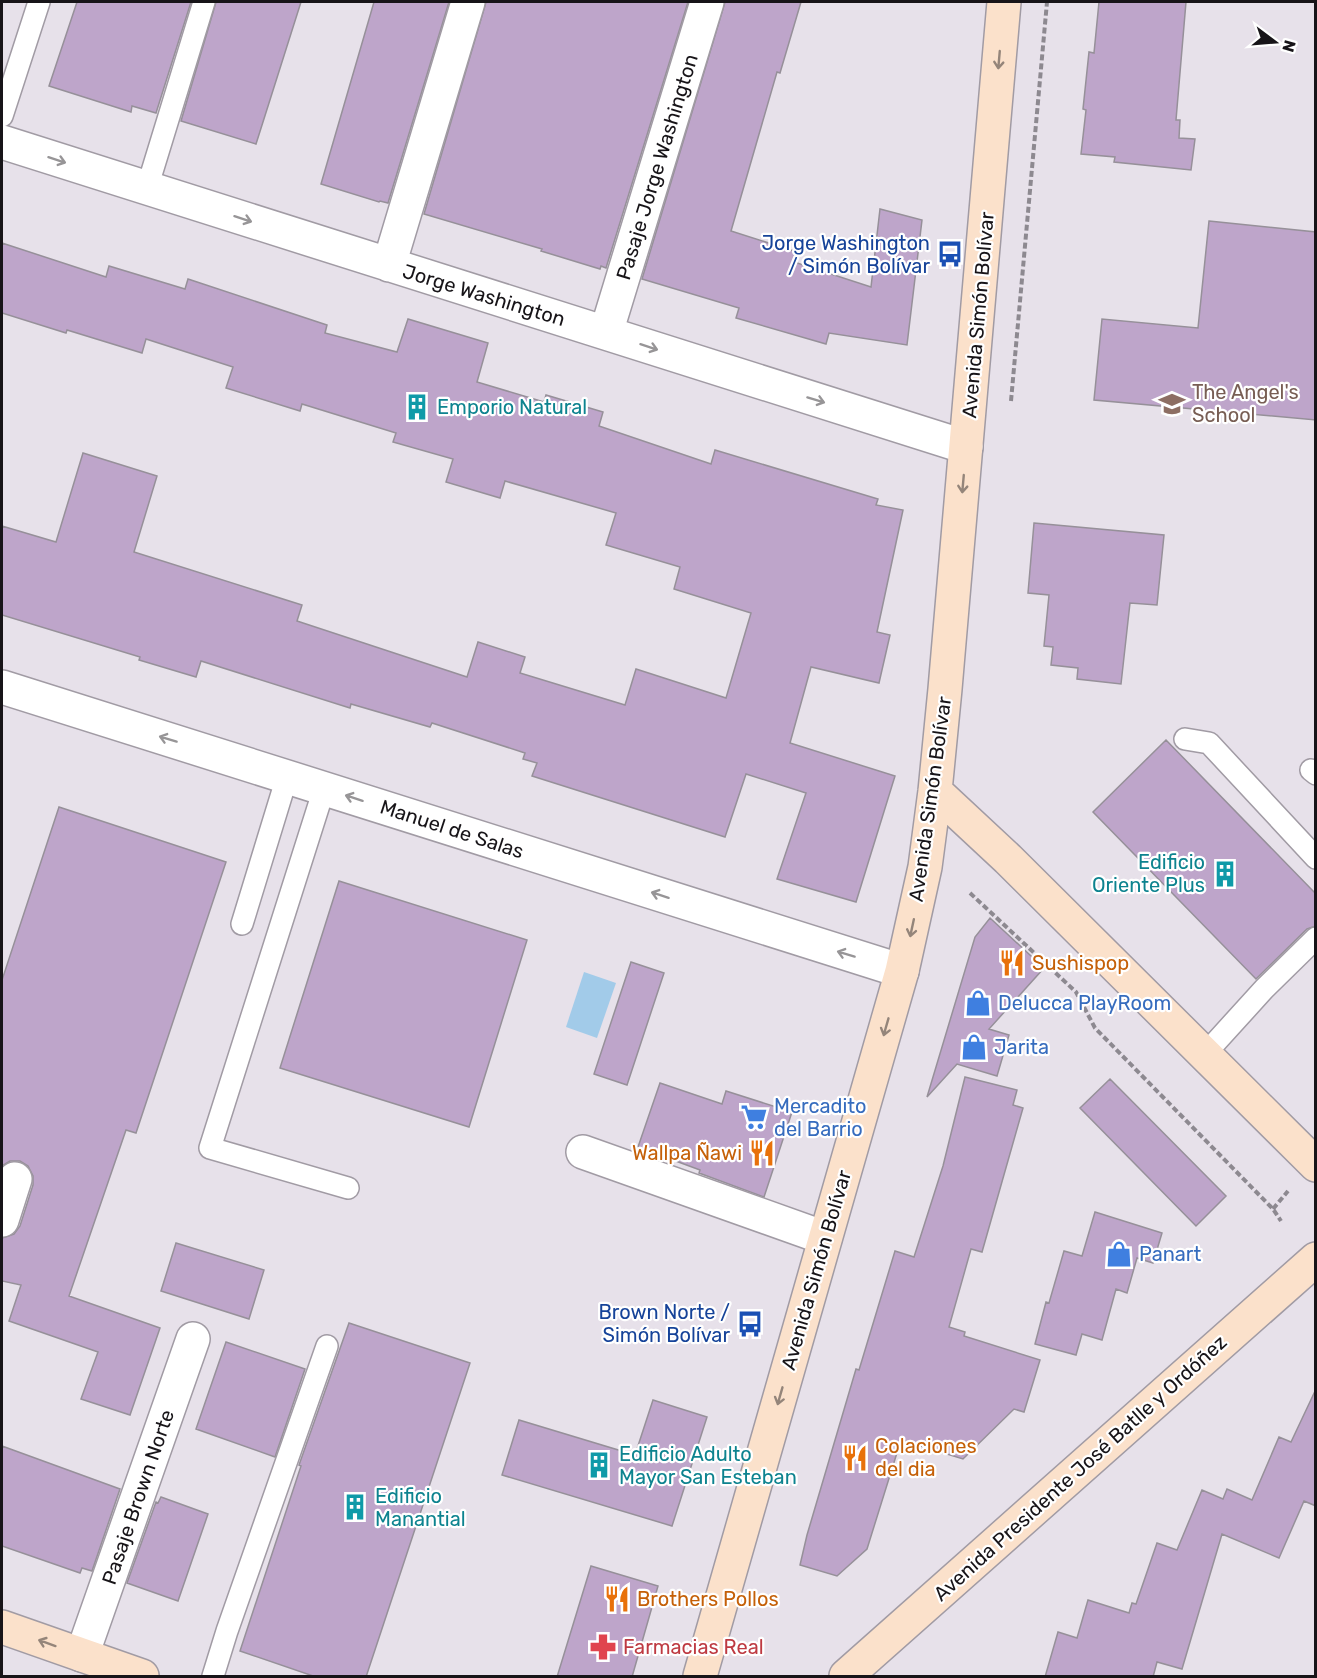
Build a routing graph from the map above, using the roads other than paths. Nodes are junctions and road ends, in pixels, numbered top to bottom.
1 (39, 2) edge
2 (204, 2) edge
3 (468, 2) edge
4 (707, 2) edge
5 (1004, 2) edge
6 (2, 116) edge
7 (2, 142) edge
8 (147, 188) junction
9 (389, 265) junction
10 (606, 333) junction
11 (966, 447) junction
12 (2, 687) edge
13 (1185, 739) dead end
14 (287, 777) junction
15 (324, 789) junction
16 (935, 791) junction
17 (1316, 858) edge
18 (242, 924) dead end
19 (1316, 938) edge
20 (902, 971) junction
21 (1205, 1054) junction
22 (583, 1152) dead end
23 (1316, 1164) edge
24 (15, 1179) dead end
25 (348, 1188) dead end
26 (2, 1220) edge
27 (825, 1238) junction
28 (1316, 1259) edge
29 (193, 1339) dead end
30 (327, 1346) dead end
31 (2, 1627) edge
32 (82, 1656) junction
33 (142, 1677) edge
34 (213, 1677) edge
35 (700, 1677) edge
36 (846, 1677) edge

1 - 6 lane
2 - 8 lane
3 - 9 street
4 - 10 street, Pasaje Jorge Washington
5 -> 11 street, Avenida Simón Bolívar
7 -> 8 street, Jorge Washington
8 -> 9 street, Jorge Washington
9 - 10 street, Jorge Washington
10 -> 11 street, Jorge Washington
11 -> 16 street, Avenida Simón Bolívar
14 -> 12 street, Manuel de Salas
13 - 17 lane
14 - 15 street, Manuel de Salas
14 - 18 lane
20 -> 15 street, Manuel de Salas
15 - 25 lane
16 -> 20 street, Avenida Simón Bolívar
16 - 21 street
19 - 21 lane
20 -> 27 street, Avenida Simón Bolívar
21 - 23 street
22 - 27 street
24 - 26 street
27 -> 35 street, Avenida Simón Bolívar
28 - 36 street, Avenida Presidente José Batlle y Ordóñez
29 - 32 street, Pasaje Brown Norte
30 - 34 lane
32 -> 31 street
32 - 33 street

